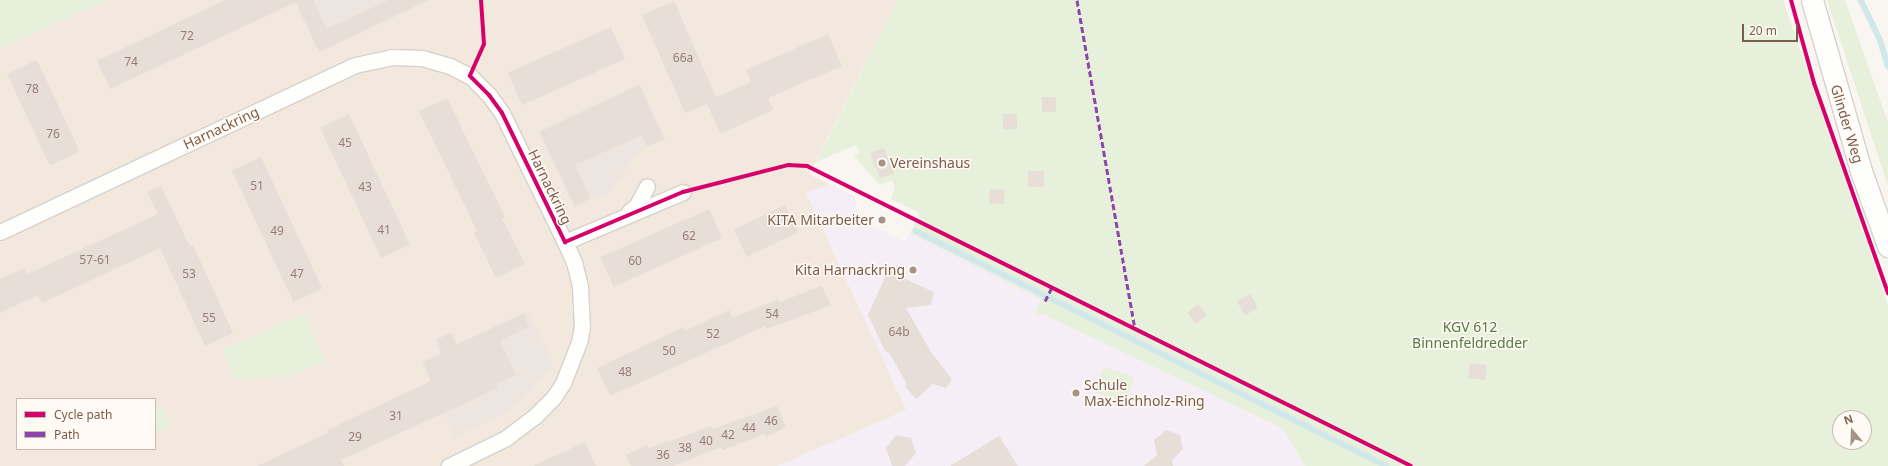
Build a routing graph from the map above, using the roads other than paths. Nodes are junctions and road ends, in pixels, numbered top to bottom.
1 (1812, 0) edge
2 (647, 186) dead end
3 (683, 192) dead end
4 (624, 216) junction
5 (0, 232) edge
6 (565, 242) junction
7 (1888, 246) edge
8 (449, 466) edge

1 - 7 main road, Glinder Weg
2 - 4 street, Harnackring
3 - 4 street, Harnackring
4 - 6 street, Harnackring
5 - 6 street, Harnackring
6 - 8 street, Harnackring

